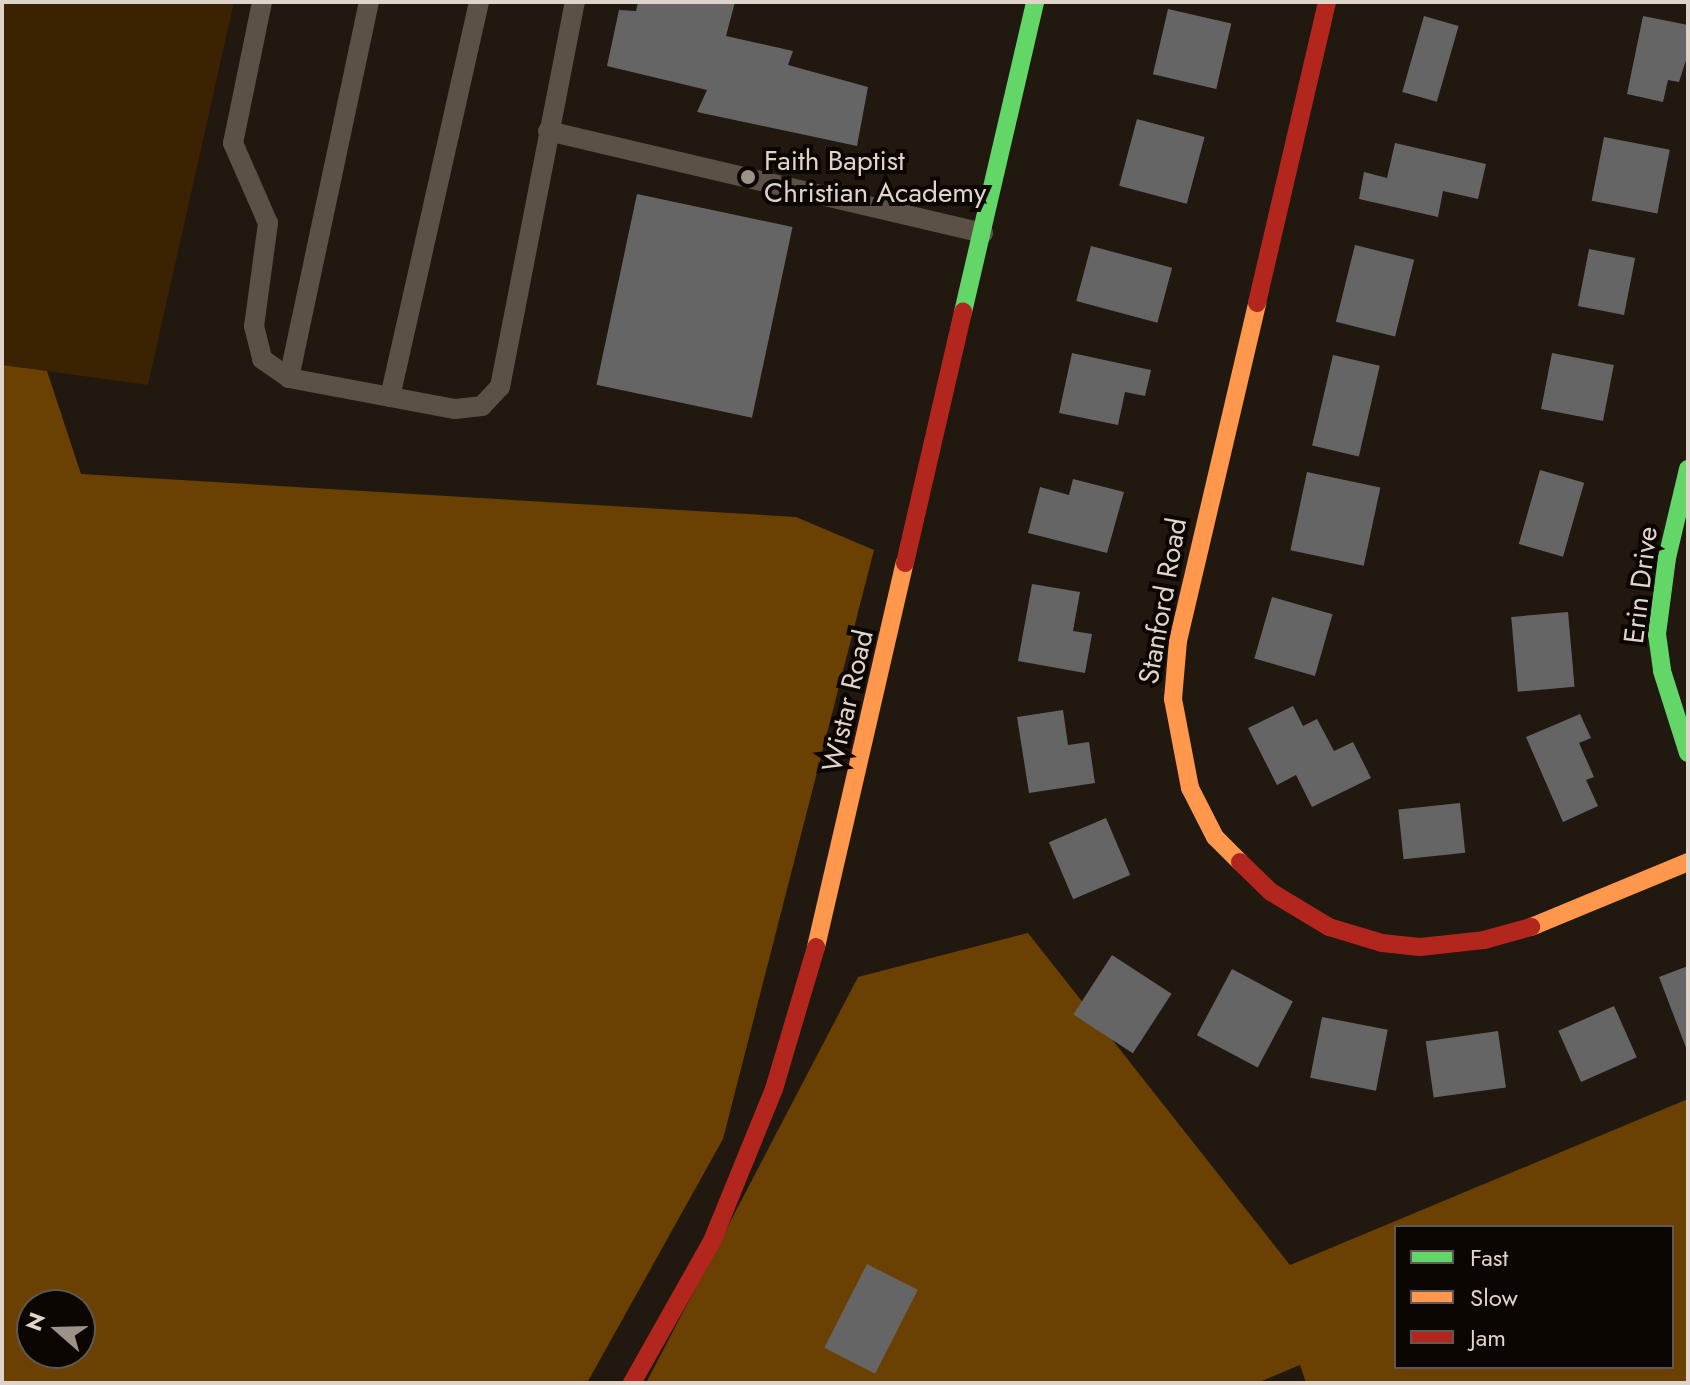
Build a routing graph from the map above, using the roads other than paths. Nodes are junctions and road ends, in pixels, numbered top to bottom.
1 (262, 2) edge
2 (369, 2) edge
3 (479, 2) edge
4 (575, 2) edge
5 (1035, 2) edge
6 (1327, 2) edge
7 (548, 131) junction
8 (983, 233) junction
9 (289, 378) junction
10 (390, 397) junction
11 (1688, 469) edge
12 (1688, 753) edge
13 (1688, 862) edge
14 (632, 1383) edge

1 - 9 lane
2 - 9 lane
3 - 10 lane
4 - 7 lane
5 - 8 street, Wistar Road
6 - 13 street, Stanford Road
7 - 8 lane
7 - 10 lane
8 - 14 street, Wistar Road
9 - 10 lane
11 - 12 street, Erin Drive

